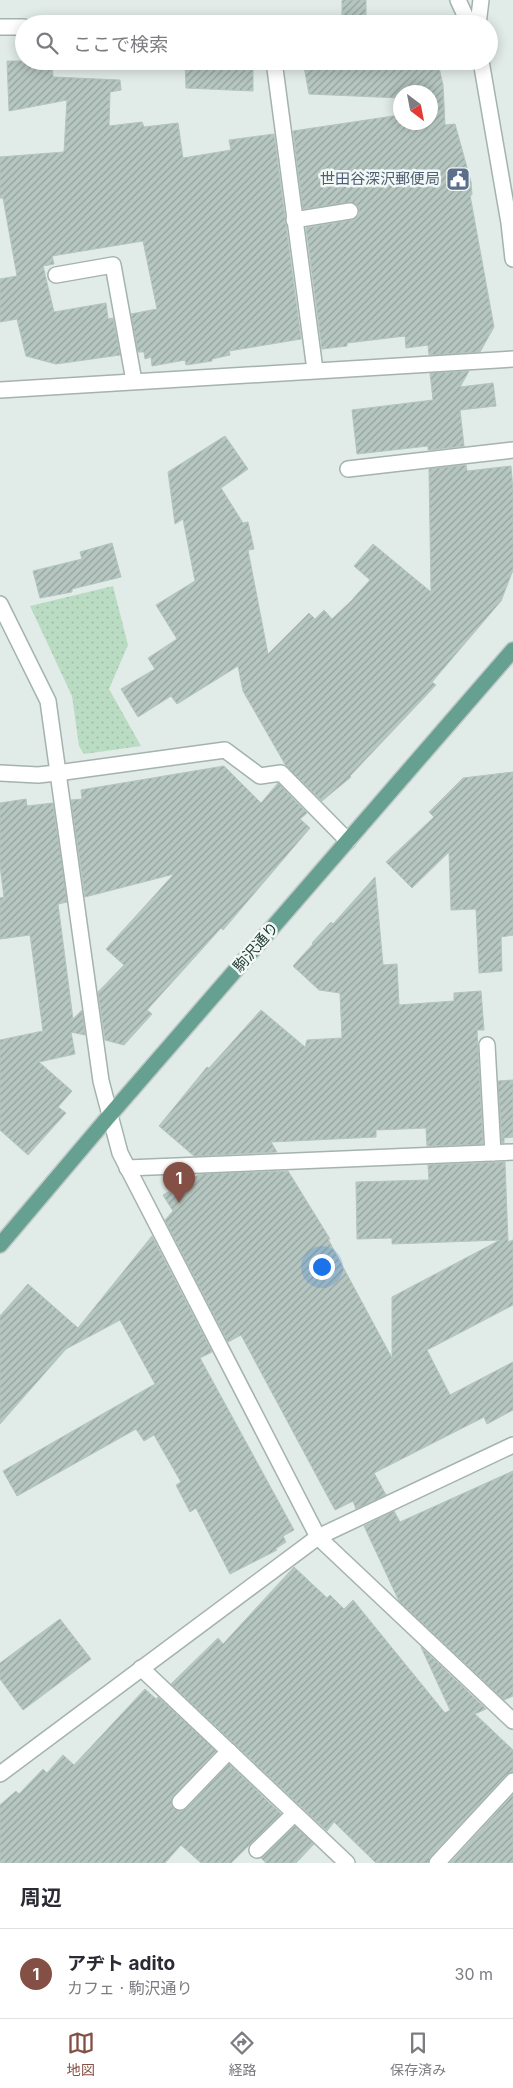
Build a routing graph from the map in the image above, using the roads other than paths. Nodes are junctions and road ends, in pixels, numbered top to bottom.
1 (458, 0) edge
2 (481, 0) edge
3 (465, 15) edge
4 (479, 15) edge
5 (0, 27) edge
6 (15, 27) edge
7 (275, 70) edge
8 (483, 70) edge
9 (350, 211) dead end
10 (294, 220) junction
11 (513, 259) edge
12 (56, 274) dead end
13 (513, 358) edge
14 (315, 370) junction
15 (134, 381) junction
16 (0, 390) edge
17 (513, 450) edge
18 (348, 469) dead end
19 (0, 604) edge
20 (513, 650) edge
21 (0, 773) edge
22 (57, 773) junction
23 (348, 841) junction
24 (487, 1045) dead end
25 (110, 1115) junction
26 (513, 1152) edge
27 (492, 1153) junction
28 (127, 1168) junction
29 (0, 1246) edge
30 (513, 1445) edge
31 (318, 1537) junction
32 (141, 1668) junction
33 (510, 1713) edge
34 (229, 1751) junction
35 (0, 1774) edge
36 (513, 1781) edge
37 (180, 1802) dead end
38 (294, 1814) junction
39 (257, 1850) dead end
40 (347, 1863) edge
41 (437, 1863) edge

1 - 3 street
2 - 4 street
5 - 6 street
7 - 10 street
8 - 11 street
9 - 10 street
10 - 14 street
12 - 15 street
13 - 14 street
14 - 15 street
15 - 16 street
17 - 18 street
19 - 22 street
20 - 23 main road, 駒沢通り
21 - 22 street
22 - 23 street
22 - 25 street
23 - 25 main road, 駒沢通り
24 - 27 street
25 - 28 street
25 - 29 main road, 駒沢通り
26 - 27 street
27 - 28 street
28 - 31 street
30 - 31 street
31 - 32 street
31 - 33 street
32 - 34 street
32 - 35 street
34 - 37 street
34 - 38 street
36 - 41 street
38 - 39 street
38 - 40 street

